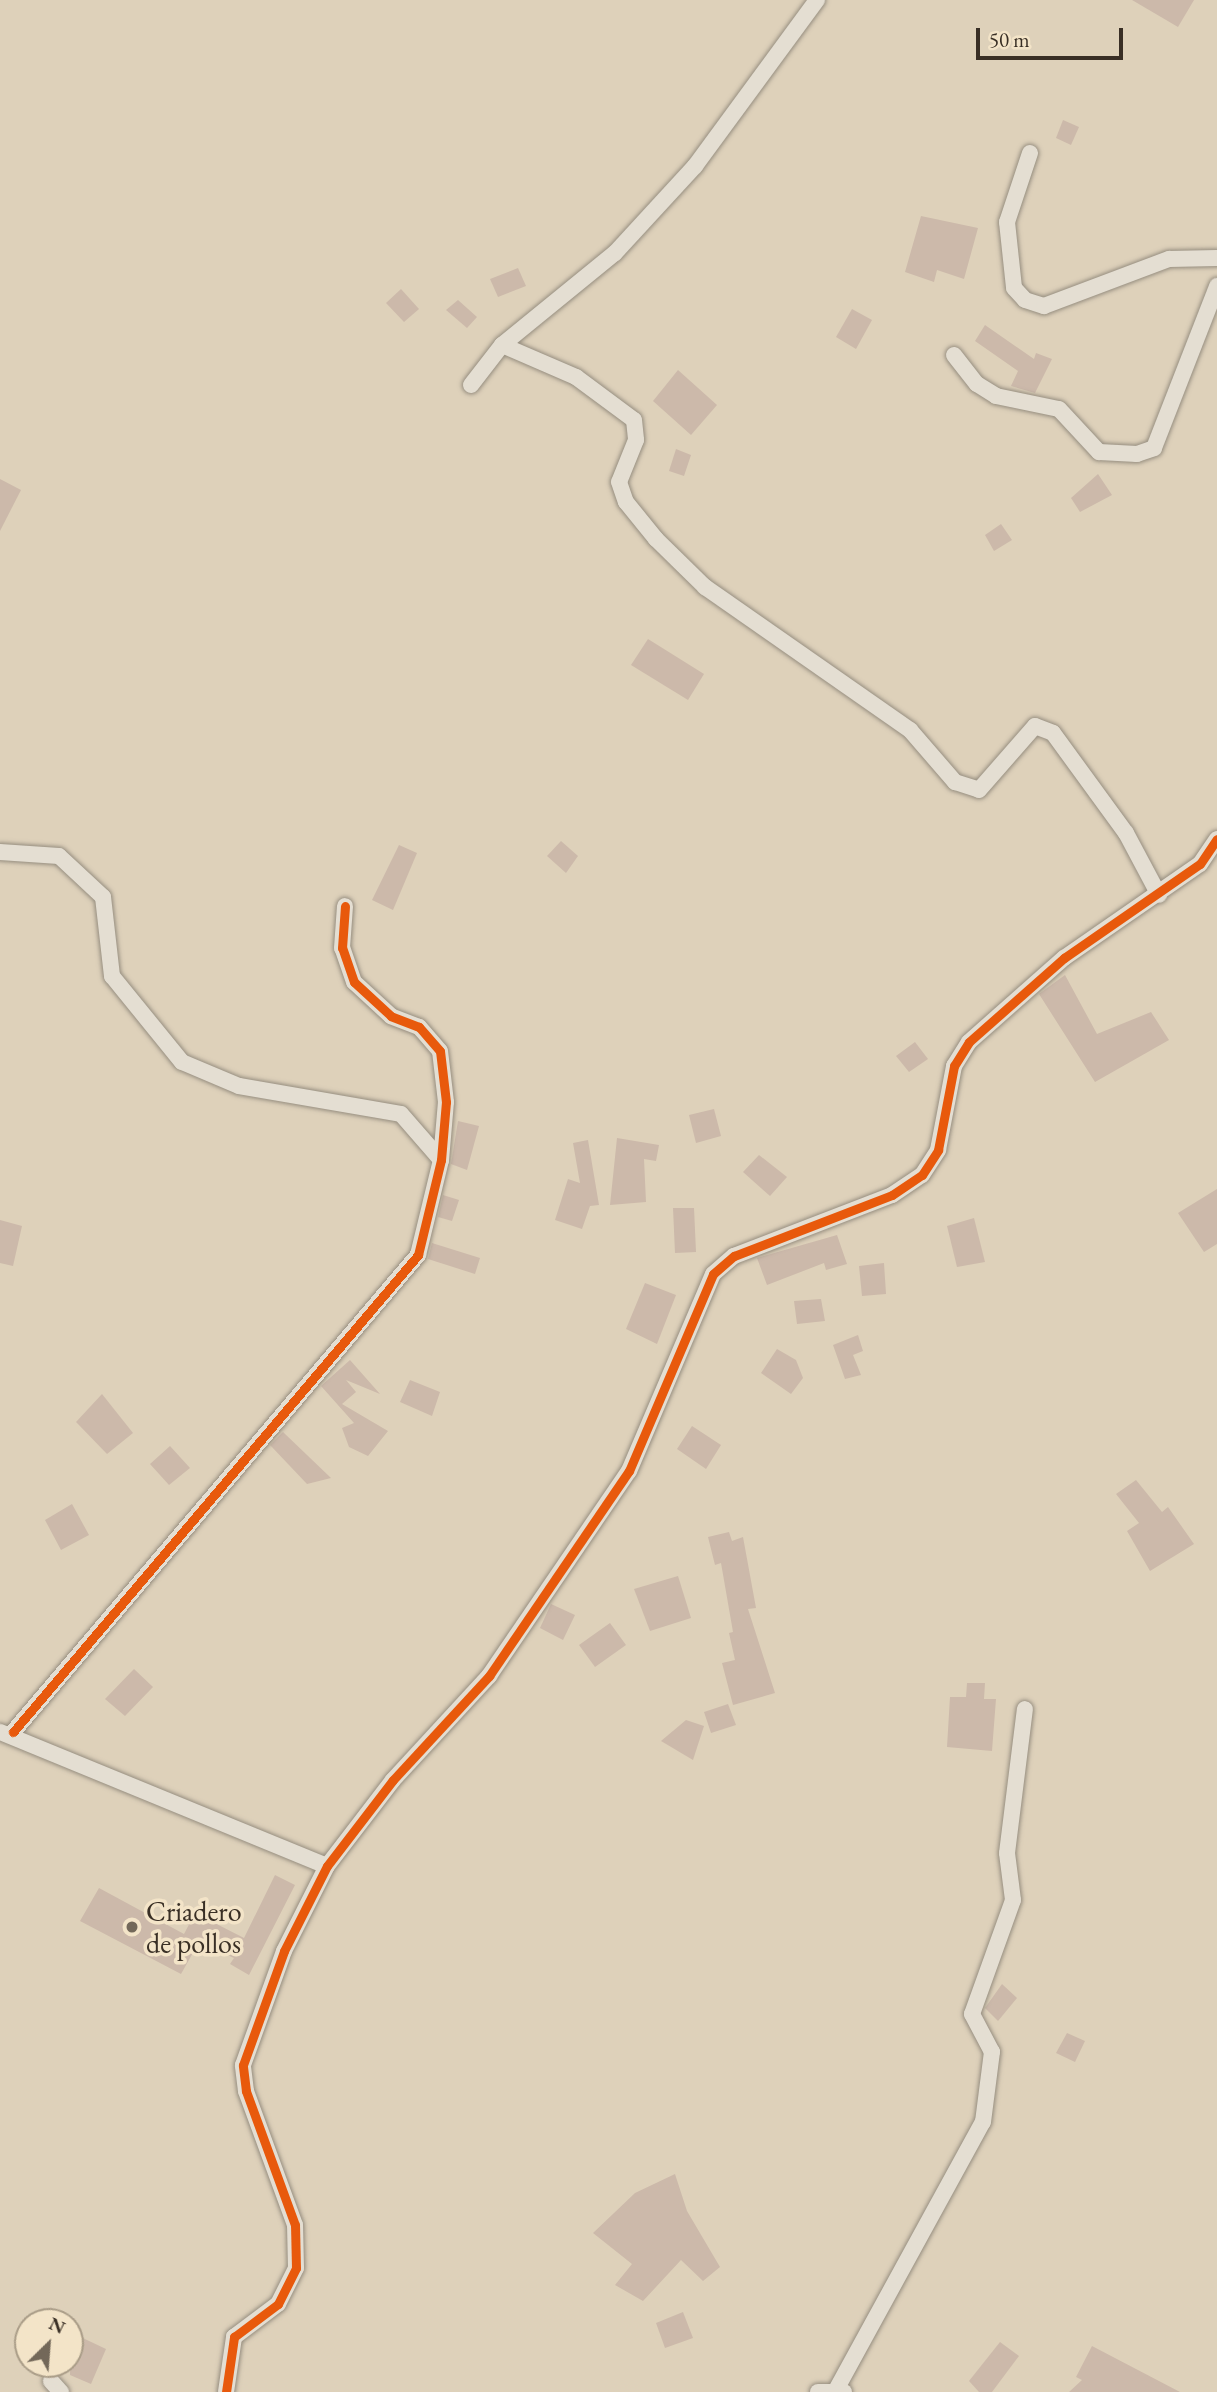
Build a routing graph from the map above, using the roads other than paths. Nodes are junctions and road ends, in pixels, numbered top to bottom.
1 (817, 0) edge
2 (1030, 153) dead end
3 (1217, 258) edge
4 (1217, 286) edge
5 (502, 345) junction
6 (954, 355) dead end
7 (471, 385) dead end
8 (1217, 839) edge
9 (0, 852) edge
10 (1159, 895) junction
11 (345, 906) dead end
12 (441, 1160) junction
13 (1026, 1709) dead end
14 (6, 1732) edge
15 (327, 1866) junction
16 (233, 2390) edge
17 (840, 2391) edge
18 (818, 2392) edge

1 - 5 street
2 - 3 street
4 - 6 street
5 - 7 street
5 - 10 street
8 - 10 street
9 - 12 street
10 - 15 street
11 - 12 street
12 - 14 street
13 - 17 street
14 - 15 street
15 - 16 street
17 - 18 street

